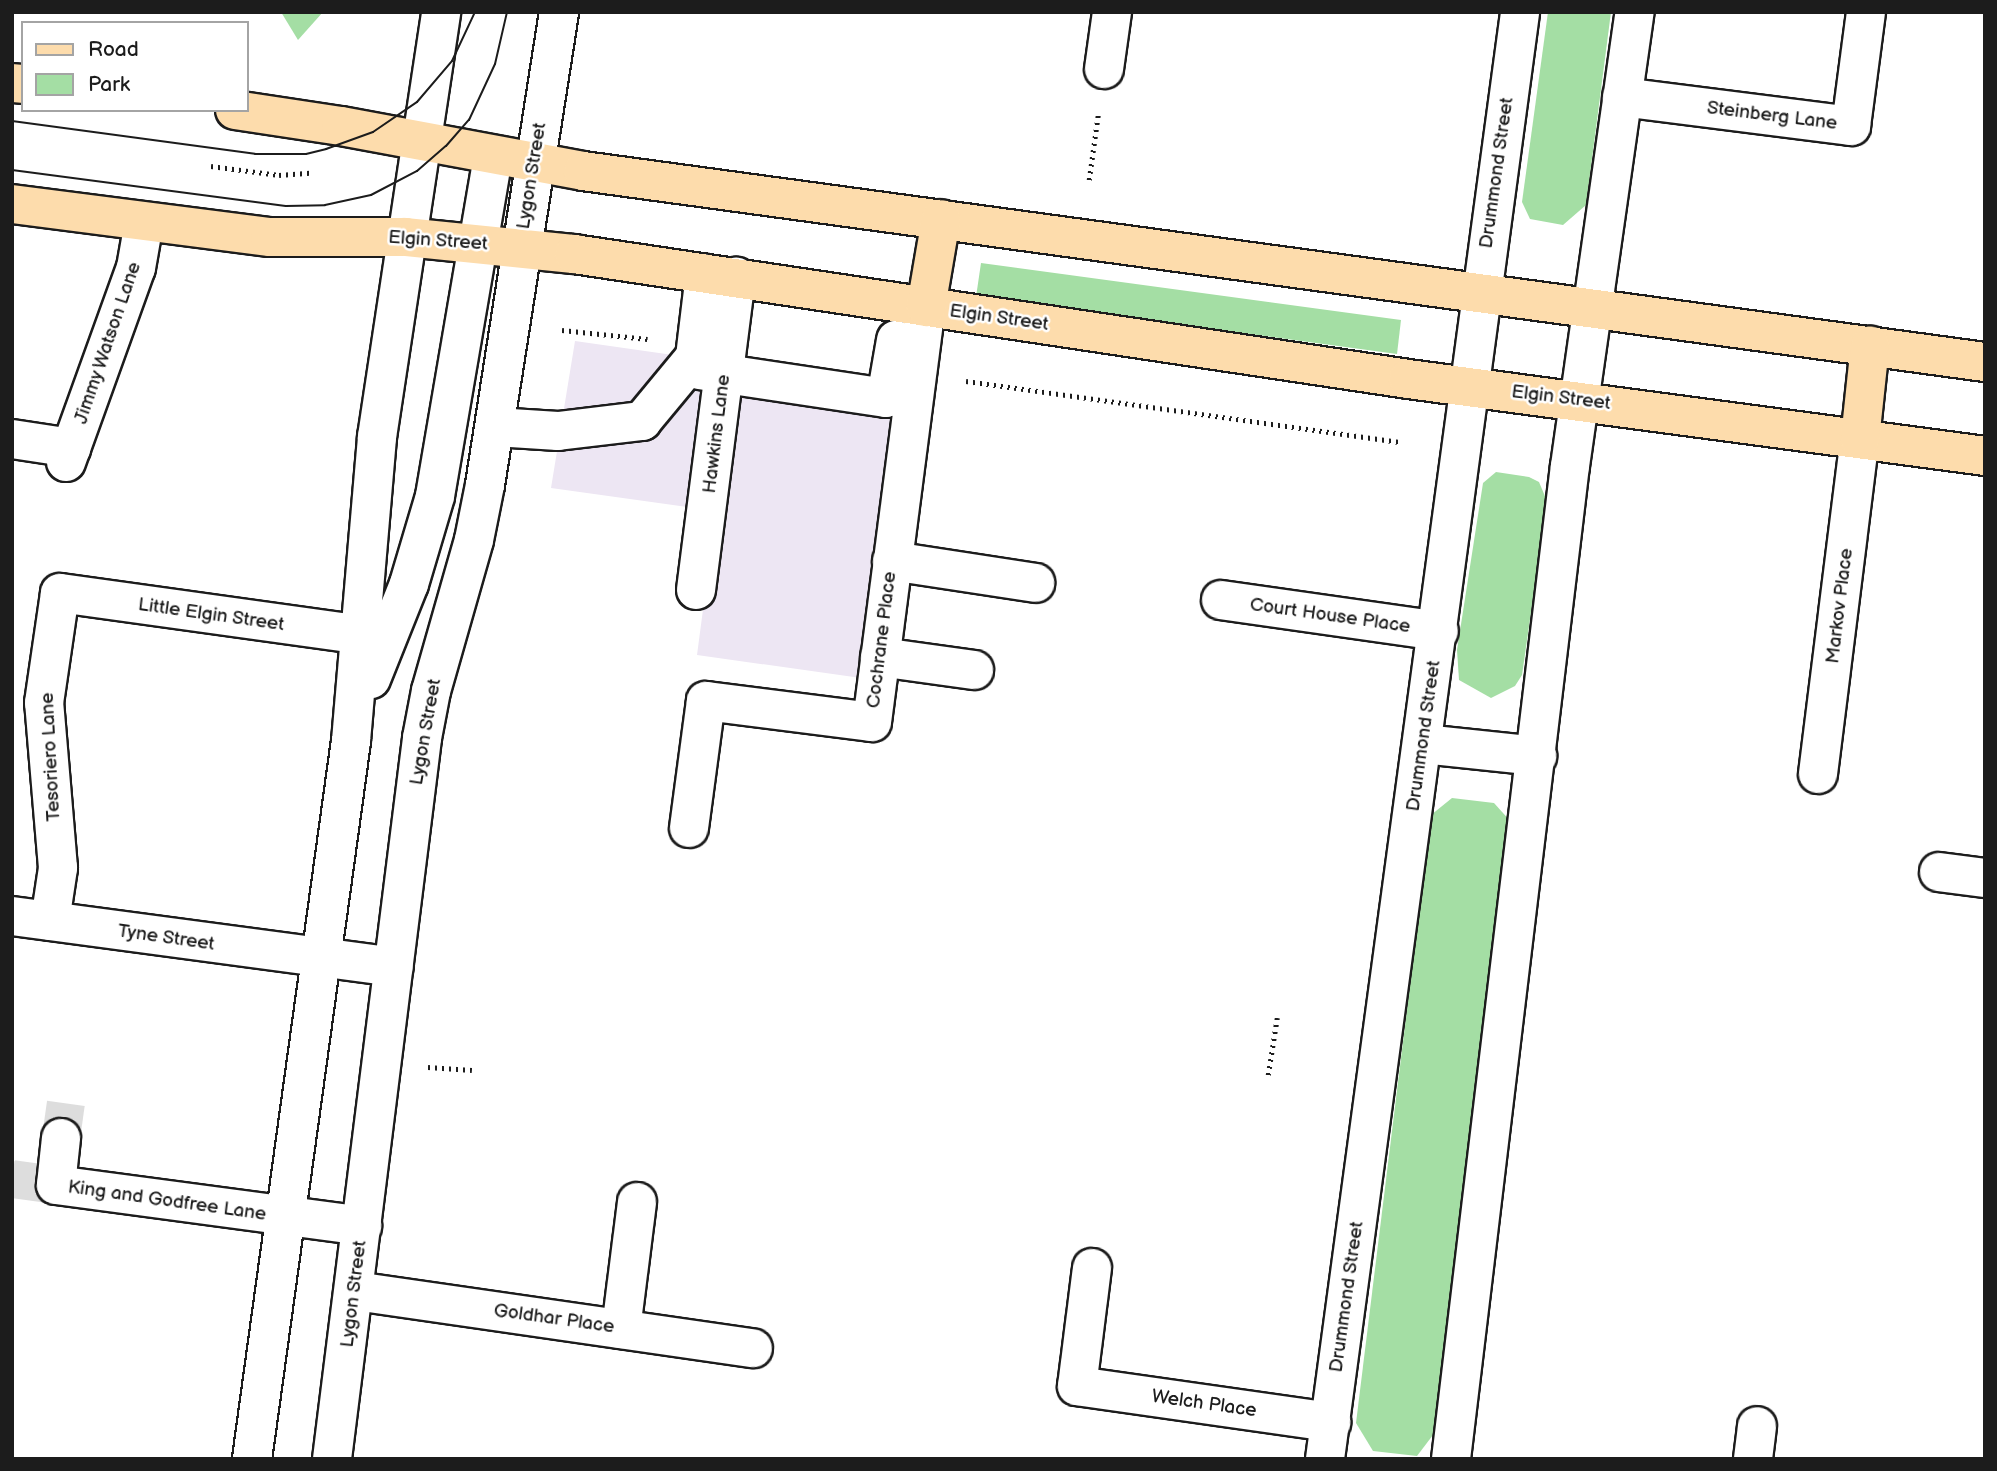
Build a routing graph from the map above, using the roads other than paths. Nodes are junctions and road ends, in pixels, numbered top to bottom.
1 (441, 12) edge
2 (559, 12) edge
3 (1112, 12) edge
4 (1520, 12) edge
5 (1635, 12) edge
6 (1866, 12) edge
7 (1104, 69) dead end
8 (1622, 97) junction
9 (248, 112) edge
10 (421, 142) junction
11 (493, 156) junction
12 (536, 164) junction
13 (12, 204) edge
14 (941, 219) junction
15 (144, 222) junction
16 (406, 237) junction
17 (477, 243) junction
18 (520, 248) junction
19 (720, 275) junction
20 (1480, 293) junction
21 (914, 305) junction
22 (1592, 307) junction
23 (1870, 346) junction
24 (700, 361) junction
25 (1985, 362) edge
26 (903, 380) junction
27 (1469, 387) junction
28 (1581, 401) junction
29 (495, 427) junction
30 (12, 439) edge
31 (1860, 439) junction
32 (1985, 456) edge
33 (892, 561) junction
34 (1035, 583) dead end
35 (696, 590) dead end
36 (60, 593) joint
37 (1221, 600) dead end
38 (1438, 631) junction
39 (362, 635) junction
40 (880, 657) junction
41 (974, 670) dead end
42 (351, 741) junction
43 (1423, 744) junction
44 (1537, 756) junction
45 (1818, 774) dead end
46 (689, 828) dead end
47 (1940, 872) dead end
48 (1985, 878) edge
49 (12, 916) edge
50 (50, 921) junction
51 (321, 959) junction
52 (394, 967) junction
53 (61, 1138) tunnel mouth
54 (637, 1202) dead end
55 (284, 1218) junction
56 (362, 1226) junction
57 (1092, 1268) dead end
58 (355, 1291) junction
59 (621, 1329) junction
60 (753, 1348) dead end
61 (1331, 1422) junction
62 (253, 1459) edge
63 (332, 1459) edge
64 (1325, 1459) edge
65 (1451, 1459) edge

1 - 10 street
2 - 12 street, Lygon Street
3 - 7 street
4 - 20 street, Drummond Street
5 - 8 street
6 - 8 street, Steinberg Lane
8 - 22 street
9 - 10 main road
10 - 11 main road
10 - 16 street
11 - 12 main road
11 - 17 street
12 - 14 main road
12 - 18 street, Lygon Street
13 - 15 main road, Elgin Street
14 - 20 main road
14 - 21 main road
15 - 16 main road, Elgin Street
15 - 30 street, Jimmy Watson Lane
16 - 17 main road, Elgin Street
16 - 39 street
17 - 18 main road, Elgin Street
17 - 42 street
18 - 19 main road, Elgin Street
18 - 29 street, Lygon Street
19 - 21 main road, Elgin Street
19 - 24 street, Hawkins Lane
20 - 22 main road
20 - 27 street, Drummond Street
21 - 26 street, Cochrane Place
21 - 27 main road, Elgin Street
22 - 23 main road
22 - 28 street
23 - 25 main road
23 - 31 main road
24 - 26 street
24 - 29 street
24 - 35 street, Hawkins Lane
26 - 33 street, Cochrane Place
27 - 28 main road, Elgin Street
27 - 38 street, Drummond Street
28 - 31 main road, Elgin Street
28 - 44 street
29 - 52 street, Lygon Street
31 - 32 main road, Elgin Street
31 - 45 street, Markov Place
33 - 34 street
33 - 40 street, Cochrane Place
36 - 39 street, Little Elgin Street
36 - 50 street, Tesoriero Lane
37 - 38 street, Court House Place
38 - 43 street, Drummond Street
39 - 42 street
40 - 41 street
40 - 46 street, Cochrane Place
42 - 51 street
43 - 44 street
43 - 61 street, Drummond Street
44 - 65 street
47 - 48 street
49 - 50 street, Tyne Street
50 - 51 street, Tyne Street
51 - 52 street, Tyne Street
51 - 55 street
52 - 56 street, Lygon Street
53 - 55 street, King and Godfree Lane
54 - 59 street
55 - 56 street
55 - 62 street
56 - 58 street, Lygon Street
57 - 61 street, Welch Place
58 - 59 street, Goldhar Place
58 - 63 street, Lygon Street
59 - 60 street, Goldhar Place
61 - 64 street, Drummond Street

